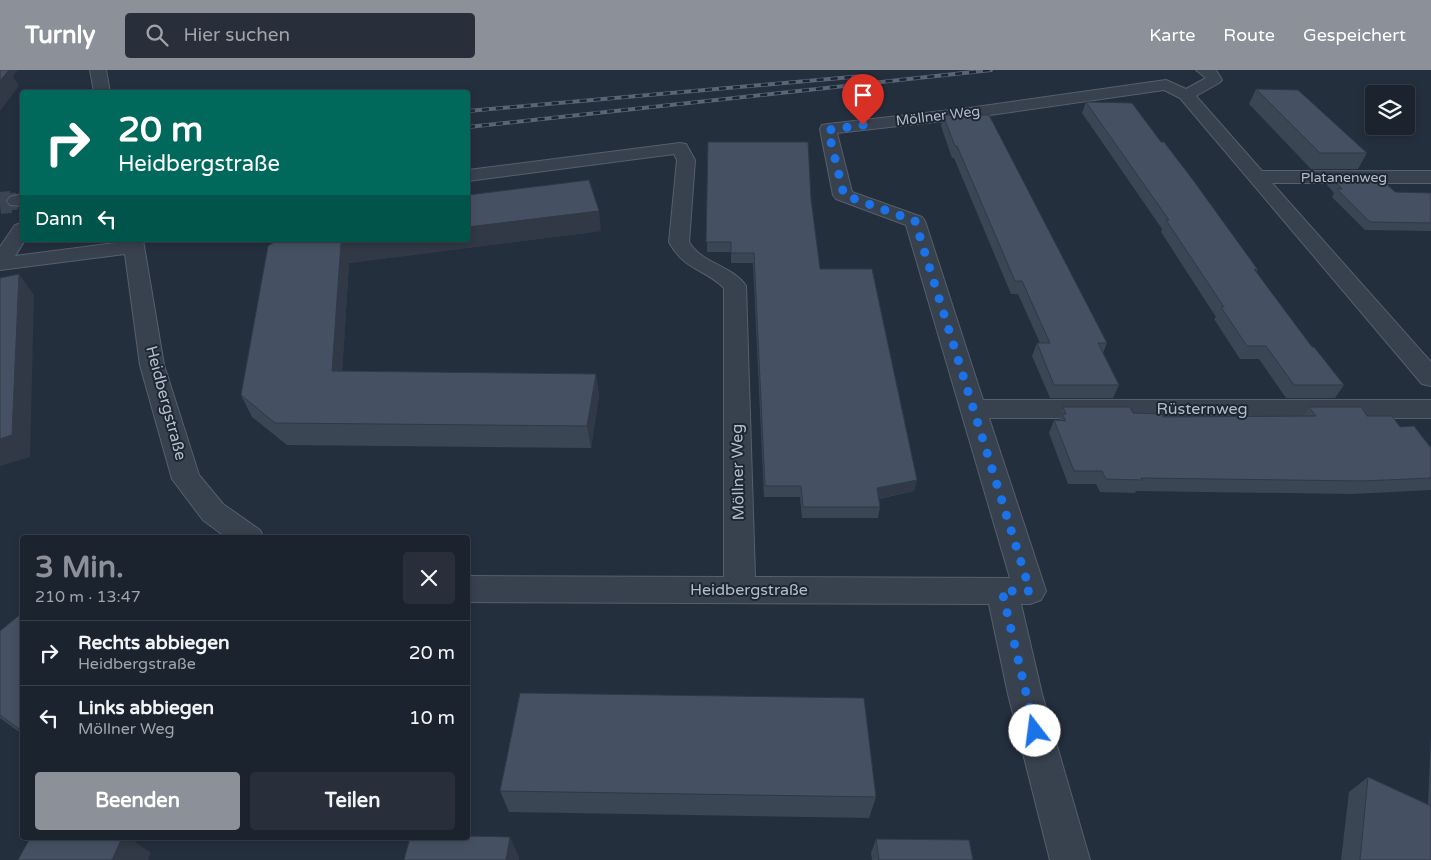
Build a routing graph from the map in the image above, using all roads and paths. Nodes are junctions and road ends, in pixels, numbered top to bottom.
1 (98, 70) edge
2 (1164, 74) edge
3 (1205, 77) edge
4 (102, 90) edge
5 (1186, 95) junction
6 (470, 175) edge
7 (1256, 177) junction
8 (1431, 177) edge
9 (20, 229) tunnel mouth
10 (0, 231) edge
11 (20, 232) edge
12 (134, 244) edge
13 (0, 263) edge
14 (1431, 378) edge
15 (974, 409) junction
16 (1431, 409) edge
17 (245, 535) edge
18 (470, 589) edge
19 (740, 590) junction
20 (1016, 591) junction
21 (1070, 860) edge

1 - 4 street
2 - 3 street
2 - 5 street
3 - 5 street
5 - 7 street
5 - 15 street, Möllner Weg
6 - 19 street, Möllner Weg
7 - 8 street, Platanenweg
7 - 14 street
9 - 10 street
11 - 13 street
12 - 13 street
12 - 17 street, Heidbergstraße
15 - 16 street, Rüsternweg
15 - 20 street, Möllner Weg
18 - 19 street, Heidbergstraße
19 - 20 street, Heidbergstraße
20 - 21 street, Möllner Weg

